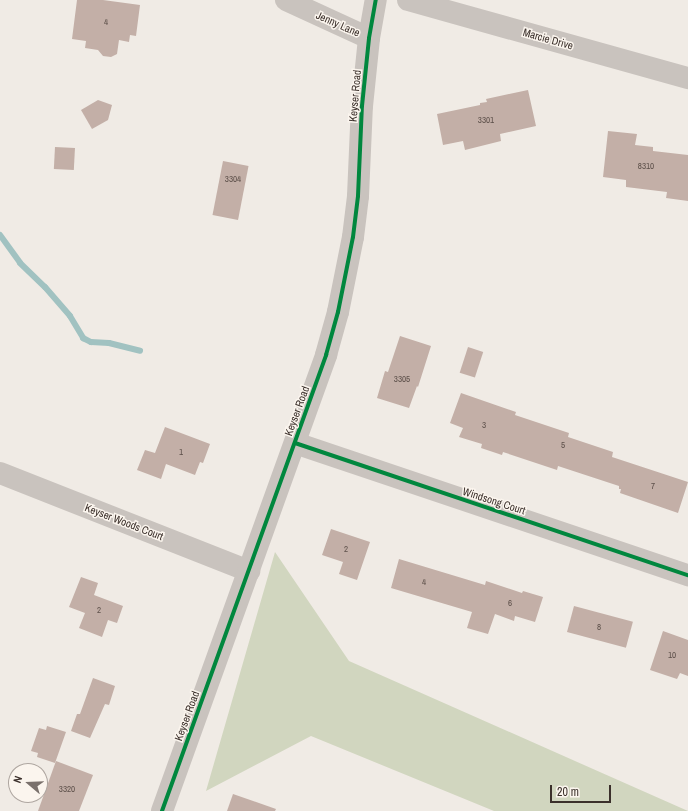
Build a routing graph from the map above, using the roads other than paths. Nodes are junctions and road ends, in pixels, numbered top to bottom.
1 (286, 0) edge
2 (376, 0) edge
3 (408, 0) edge
4 (369, 38) junction
5 (688, 78) edge
6 (295, 443) junction
7 (0, 473) edge
8 (249, 571) junction
9 (688, 575) edge
10 (162, 811) edge

1 - 4 street, Jenny Lane
2 - 4 street, Keyser Road
3 - 5 street, Marcie Drive
4 - 6 street, Keyser Road
6 - 8 street, Keyser Road
6 - 9 street, Windsong Court
7 - 8 street, Keyser Woods Court
8 - 10 street, Keyser Road

